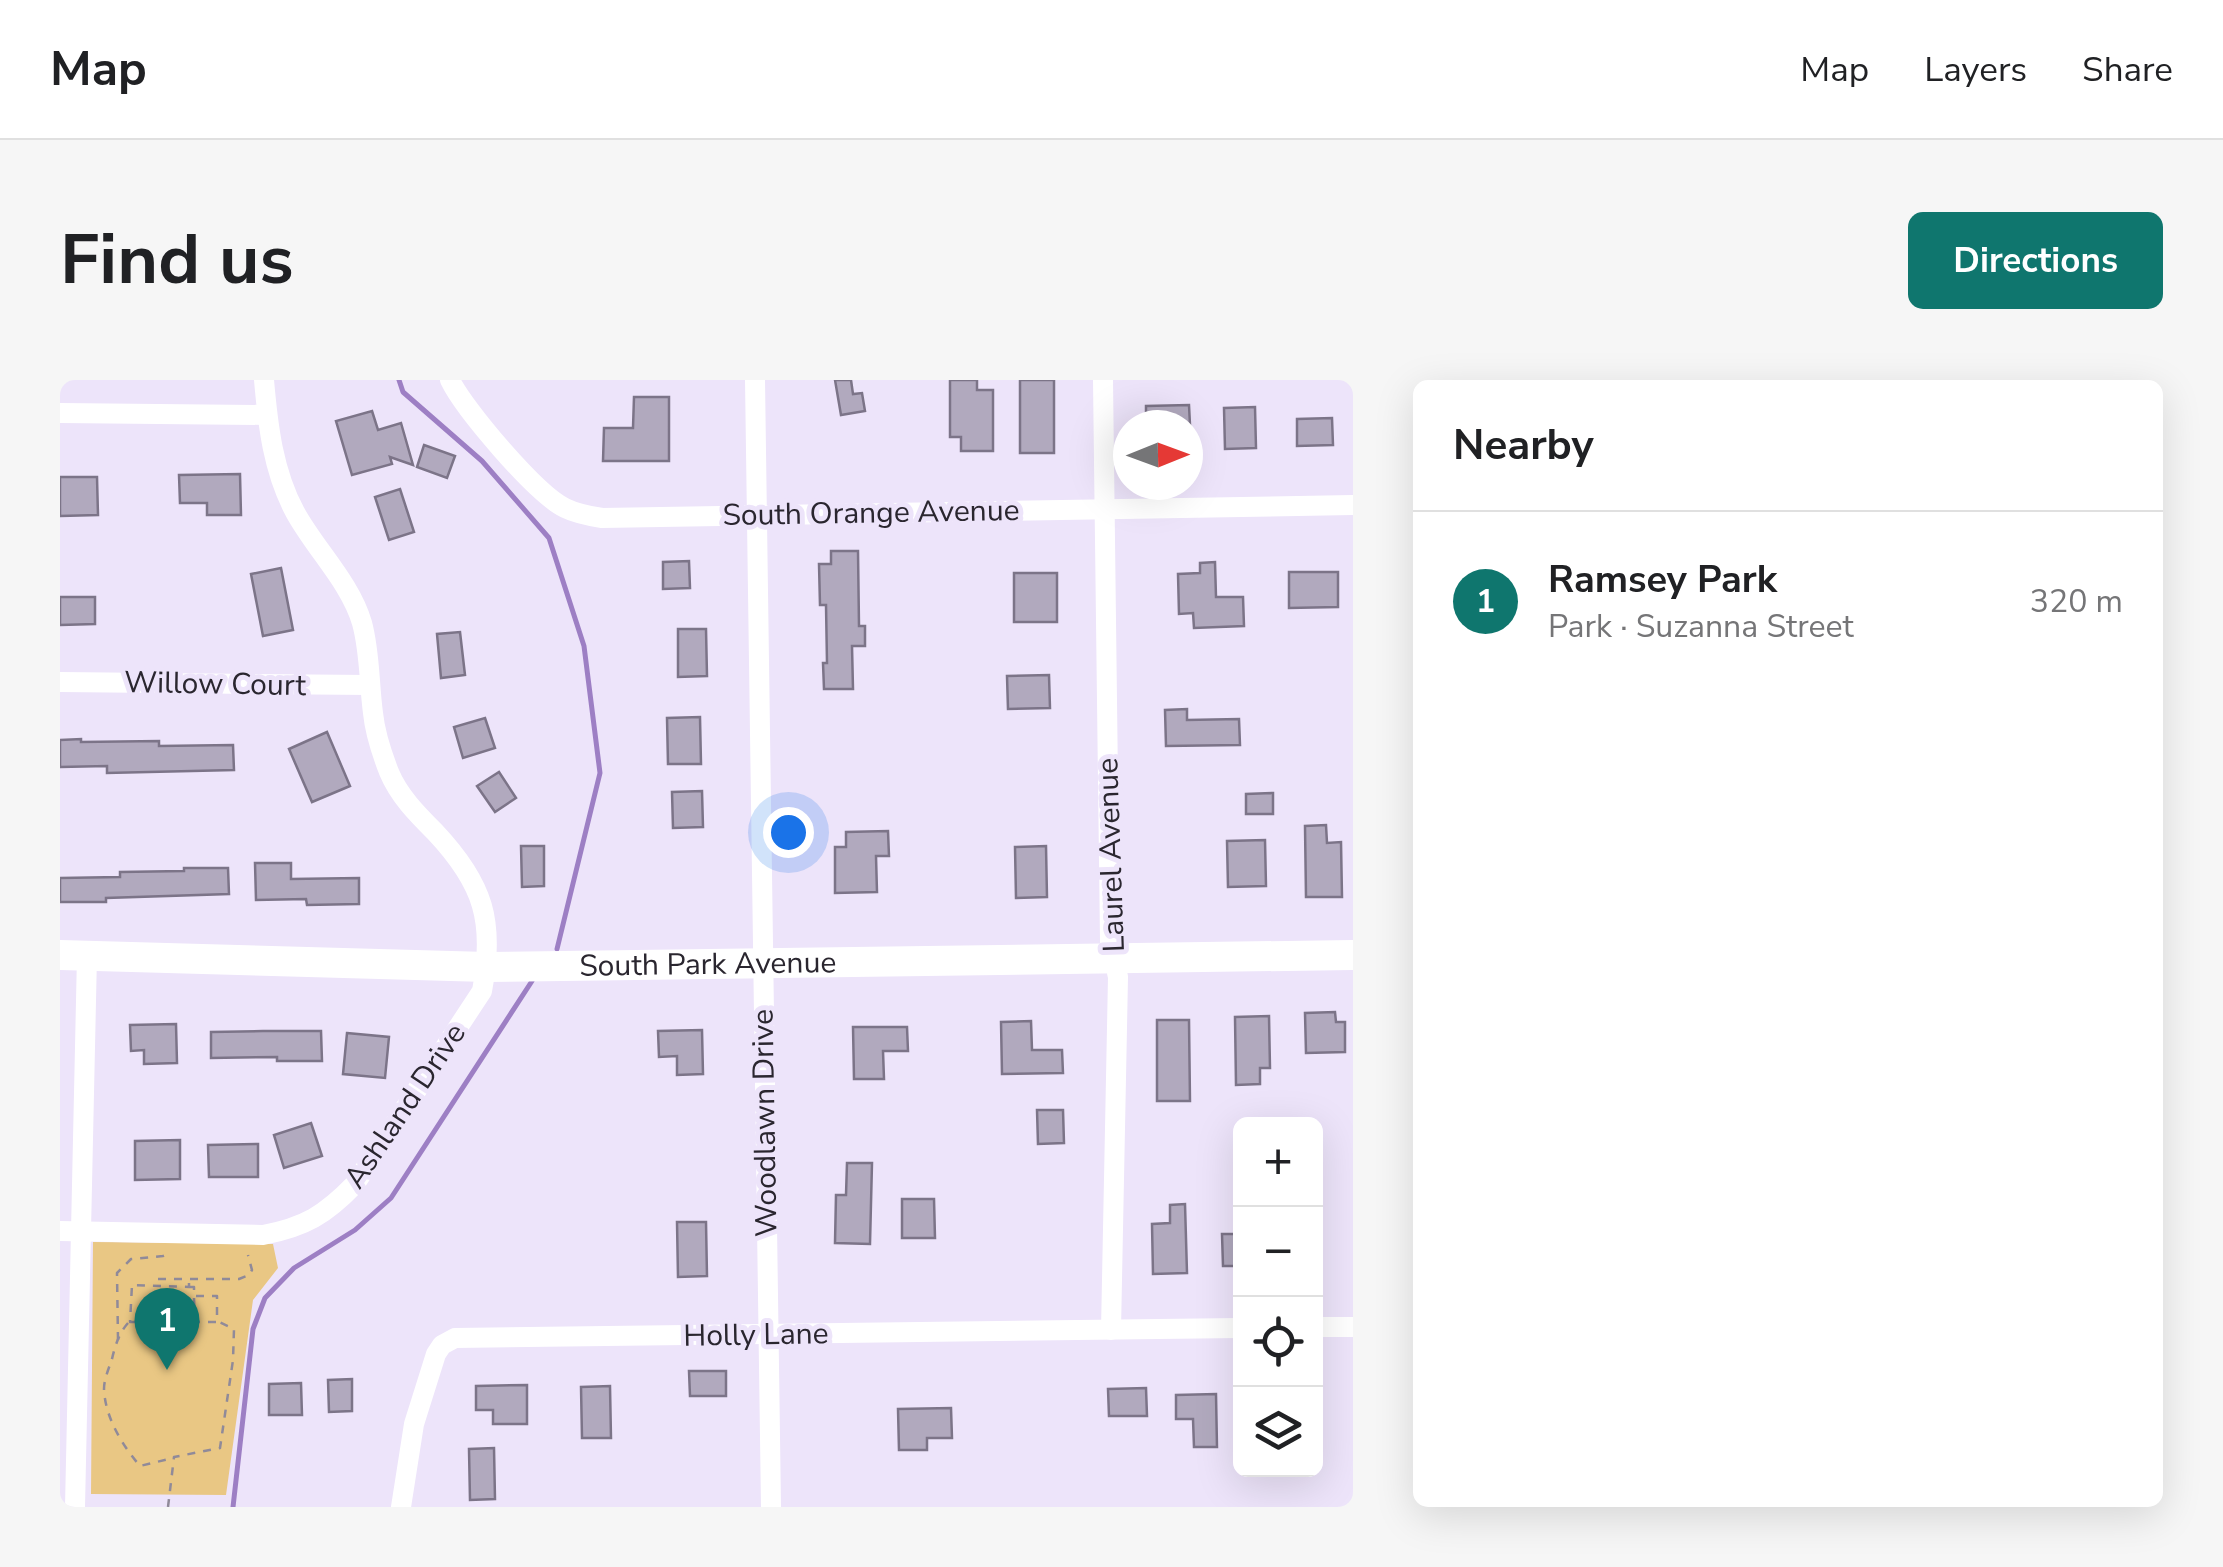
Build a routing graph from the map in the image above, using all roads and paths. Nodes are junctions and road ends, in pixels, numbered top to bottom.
1 (264, 380) edge
2 (450, 380) edge
3 (755, 380) edge
4 (1102, 380) edge
5 (60, 413) edge
6 (267, 415) junction
7 (1353, 505) edge
8 (1104, 508) junction
9 (757, 515) junction
10 (60, 682) edge
11 (370, 685) junction
12 (73, 955) edge
13 (1353, 955) edge
14 (1113, 958) junction
15 (762, 964) junction
16 (487, 966) junction
17 (70, 1231) edge
18 (176, 1233) junction
19 (248, 1255) dead end
20 (158, 1280) dead end
21 (190, 1280) junction
22 (189, 1287) junction
23 (194, 1296) junction
24 (130, 1322) junction
25 (195, 1322) junction
26 (217, 1322) junction
27 (1323, 1327) edge
28 (1353, 1327) edge
29 (1233, 1328) edge
30 (1111, 1330) junction
31 (769, 1335) junction
32 (118, 1342) junction
33 (174, 1458) junction
34 (60, 1507) edge
35 (76, 1507) edge
36 (168, 1507) edge
37 (401, 1507) edge
38 (771, 1507) edge

1 - 6 street
2 - 9 street, South Orange Avenue
3 - 9 street, Woodlawn Drive
4 - 8 street, Laurel Avenue
5 - 6 street
6 - 11 street
7 - 8 street, South Orange Avenue
8 - 9 street, South Orange Avenue
8 - 14 street, Laurel Avenue
9 - 15 street, Woodlawn Drive
10 - 11 street, Willow Court
11 - 16 street
12 - 16 street, South Park Avenue
12 - 17 street
13 - 14 street, South Park Avenue
14 - 15 street, South Park Avenue
14 - 30 street, Laurel Avenue
15 - 16 street, South Park Avenue
15 - 31 street, Woodlawn Drive
16 - 18 street, Ashland Drive
17 - 18 street, Ashland Drive
17 - 35 street
18 - 32 path
19 - 21 path
20 - 21 path
21 - 22 path
22 - 23 path
22 - 24 path
23 - 25 path
23 - 26 path
24 - 25 path
24 - 32 path
25 - 26 path
26 - 33 path
27 - 28 street
29 - 30 street, Holly Lane
30 - 31 street, Holly Lane
31 - 37 street, Holly Lane
31 - 38 street, Woodlawn Drive
32 - 33 path
33 - 36 path
34 - 35 street

